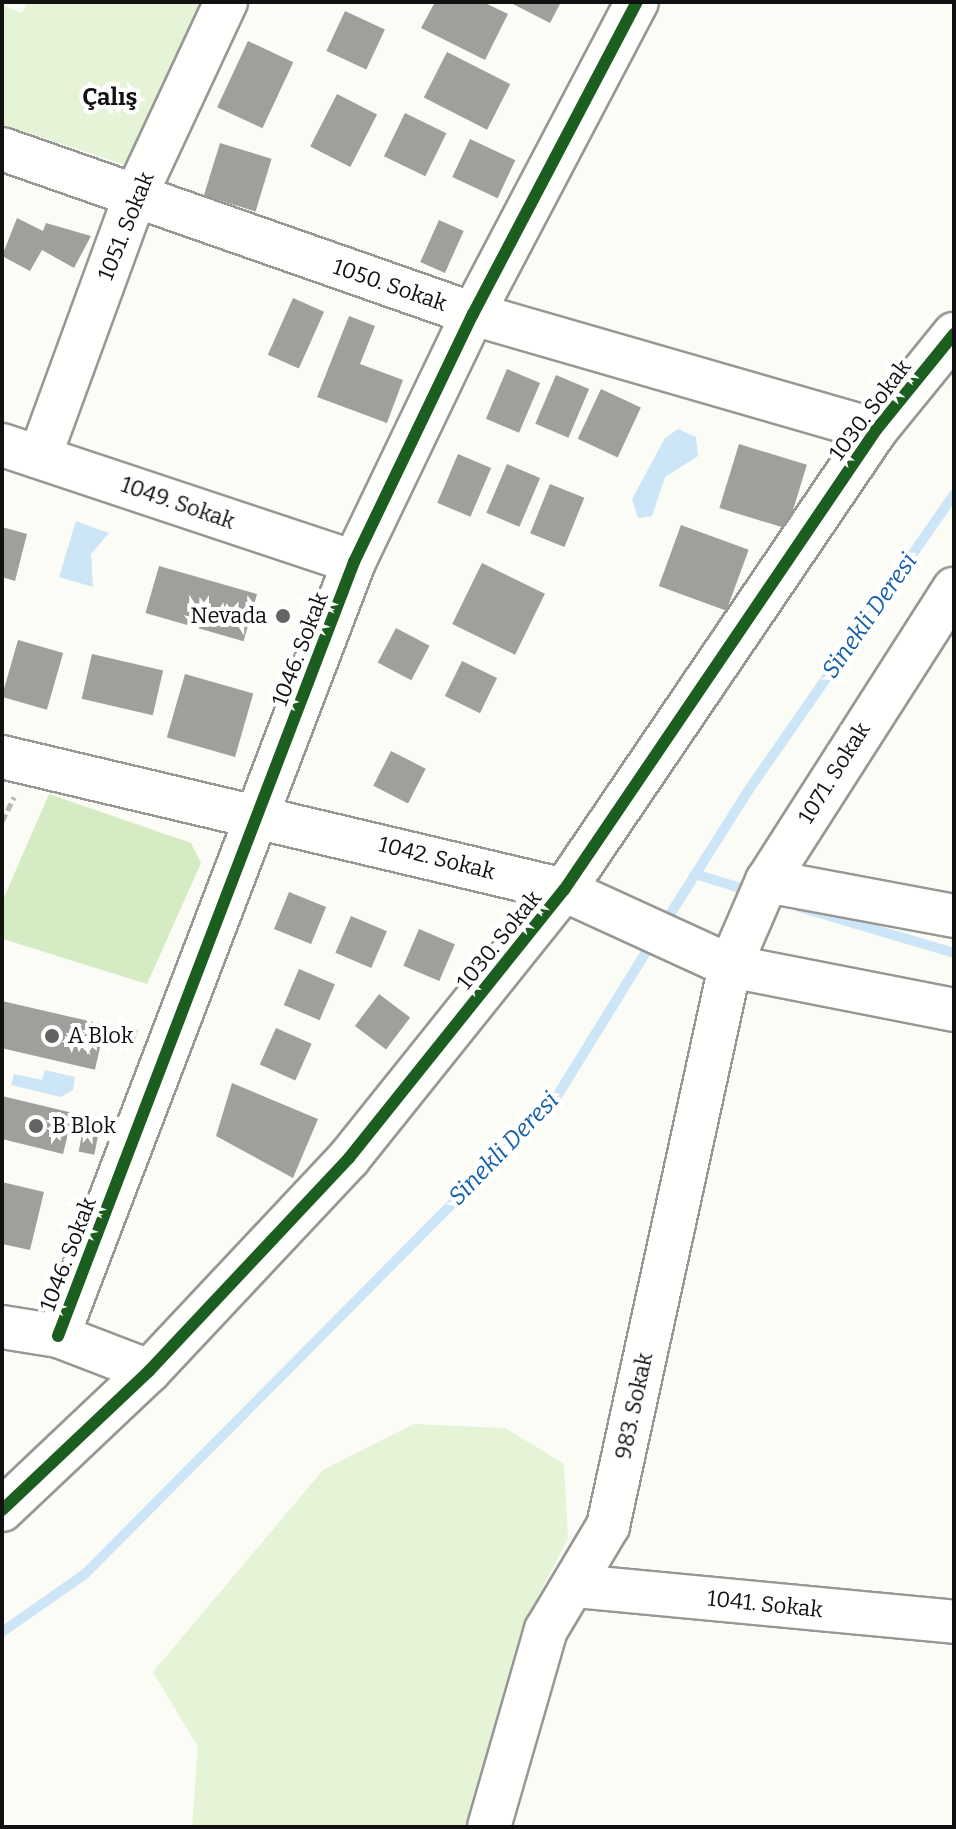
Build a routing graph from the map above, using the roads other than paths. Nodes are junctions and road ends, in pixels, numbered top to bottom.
1 (226, 2) edge
2 (637, 2) edge
3 (2, 149) edge
4 (135, 197) junction
5 (473, 314) junction
6 (954, 334) edge
7 (876, 430) junction
8 (21, 450) edge
9 (354, 562) junction
10 (954, 589) edge
11 (2, 757) edge
12 (259, 812) junction
13 (767, 881) junction
14 (564, 890) junction
15 (954, 916) edge
16 (730, 966) junction
17 (954, 1010) edge
18 (2, 1327) edge
19 (58, 1336) junction
20 (149, 1371) junction
21 (2, 1510) edge
22 (576, 1586) junction
23 (954, 1622) edge
24 (489, 1827) edge

1 - 4 street, 1051. Sokak
2 - 5 street, 1046. Sokak
3 - 4 street, 1050. Sokak
4 - 5 street, 1050. Sokak
4 - 8 street, 1051. Sokak
5 - 7 street, 1050. Sokak
5 - 9 street, 1046. Sokak
6 - 7 street, 1030. Sokak
7 - 14 street, 1030. Sokak
8 - 9 street, 1049. Sokak
9 - 12 street, 1046. Sokak
10 - 13 street, 1071. Sokak
11 - 12 street, 1042. Sokak
12 - 14 street, 1042. Sokak
12 - 19 street, 1046. Sokak
13 - 15 street
13 - 16 street, 1071. Sokak
14 - 16 street, 1042. Sokak
14 - 20 street, 1030. Sokak
16 - 17 street, 1042. Sokak
16 - 22 street, 983. Sokak
18 - 19 street
19 - 20 street
20 - 21 street, 1030. Sokak
22 - 23 street, 1041. Sokak
22 - 24 street, 983. Sokak

